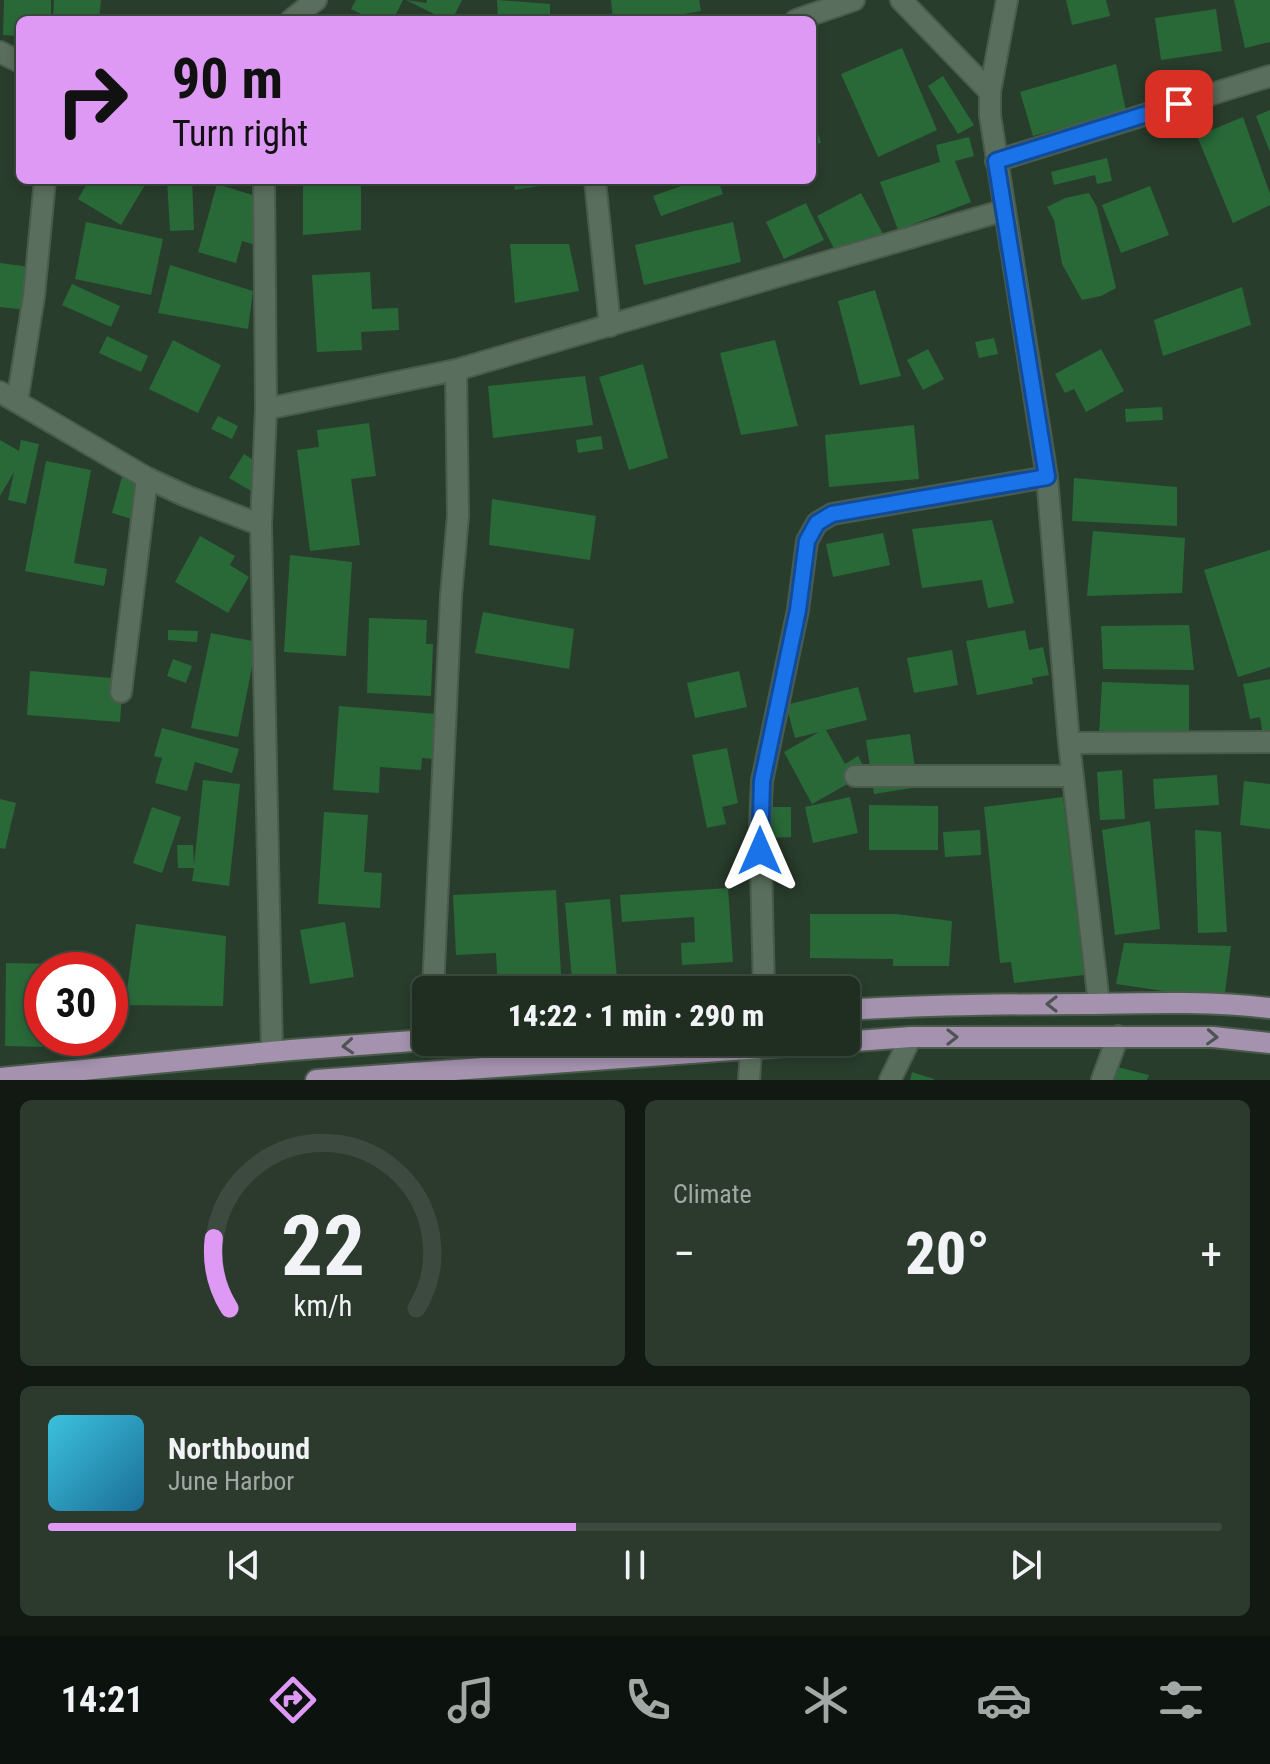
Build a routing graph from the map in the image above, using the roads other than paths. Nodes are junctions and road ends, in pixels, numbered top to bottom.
1 (316, 0) edge
2 (854, 0) edge
3 (901, 0) edge
4 (1007, 0) edge
5 (296, 16) edge
6 (808, 16) edge
7 (1270, 76) edge
8 (990, 92) junction
9 (996, 161) junction
10 (45, 184) edge
11 (264, 184) edge
12 (595, 184) edge
13 (1005, 210) junction
14 (610, 326) junction
15 (456, 370) junction
16 (9, 397) edge
17 (266, 409) junction
18 (1047, 477) junction
19 (147, 478) junction
20 (261, 525) junction
21 (121, 692) dead end
22 (1270, 742) edge
23 (1069, 743) junction
24 (855, 776) dead end
25 (1072, 776) junction
26 (434, 976) edge
27 (764, 976) edge
28 (1099, 1004) junction
29 (1270, 1008) edge
30 (860, 1009) edge
31 (1118, 1036) junction
32 (911, 1037) junction
33 (412, 1041) edge
34 (860, 1041) edge
35 (1270, 1043) edge
36 (272, 1051) junction
37 (653, 1056) edge
38 (751, 1056) edge
39 (0, 1078) edge
40 (316, 1080) edge
41 (749, 1080) edge
42 (890, 1080) edge
43 (1102, 1080) edge

1 - 5 street
2 - 6 street
3 - 8 street
4 - 8 street
7 - 9 street
8 - 9 street
9 - 13 street
10 - 16 street
11 - 17 street
12 - 14 street
13 - 14 street
13 - 18 street
14 - 15 street
15 - 17 street
15 - 26 street
16 - 19 street
17 - 20 street
18 - 23 street
18 - 27 street
19 - 20 street
19 - 21 street
20 - 36 street
22 - 23 street
23 - 25 street
24 - 25 street
25 - 28 street
28 - 29 main road
28 -> 30 main road
32 -> 31 main road
31 -> 35 main road
31 - 43 street
32 - 34 main road
32 - 42 street
33 -> 36 main road
36 - 39 main road
37 - 40 main road
38 - 41 street

